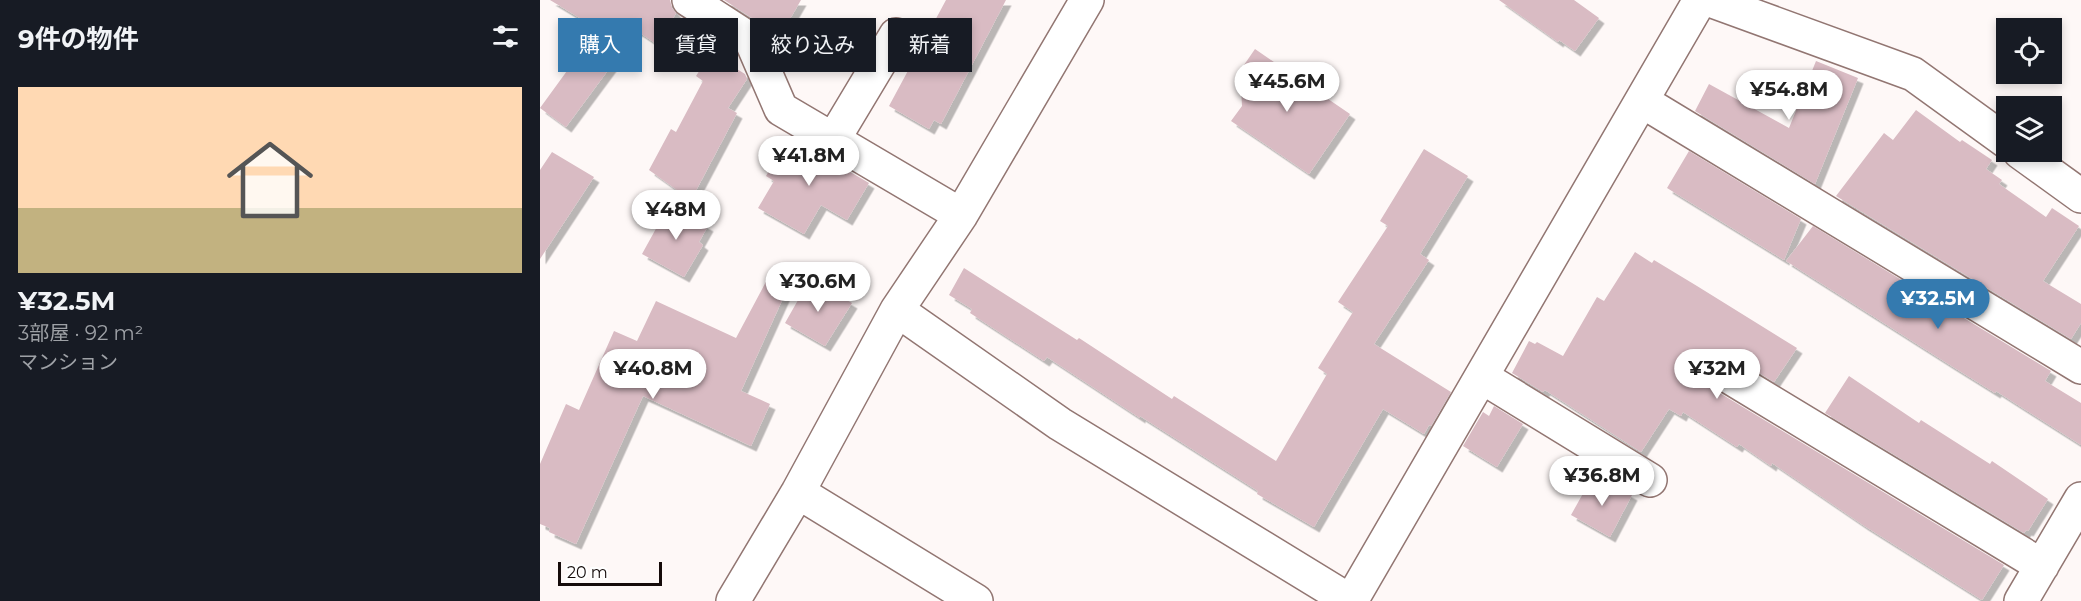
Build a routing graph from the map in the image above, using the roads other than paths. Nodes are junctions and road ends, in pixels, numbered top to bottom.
1 (689, 0) edge
2 (1087, 0) edge
3 (1701, 0) edge
4 (1710, 0) edge
5 (888, 48) edge
6 (1642, 101) junction
7 (1996, 134) edge
8 (833, 140) junction
9 (2034, 162) edge
10 (2081, 196) edge
11 (961, 215) junction
12 (897, 310) junction
13 (2081, 367) edge
14 (1728, 376) dead end
15 (1482, 377) junction
16 (1650, 480) dead end
17 (798, 492) junction
18 (2081, 499) edge
19 (2042, 566) junction
20 (733, 601) edge
21 (976, 601) edge
22 (1351, 601) edge
23 (2021, 601) edge

1 - 8 street
2 - 11 street
3 - 6 street
4 - 7 street
5 - 8 street
6 - 13 street
6 - 15 street
8 - 11 street
9 - 10 street
11 - 12 street
12 - 17 street
12 - 22 street
14 - 19 street
15 - 16 street
15 - 22 street
17 - 20 street
17 - 21 street
18 - 19 street
19 - 23 street

